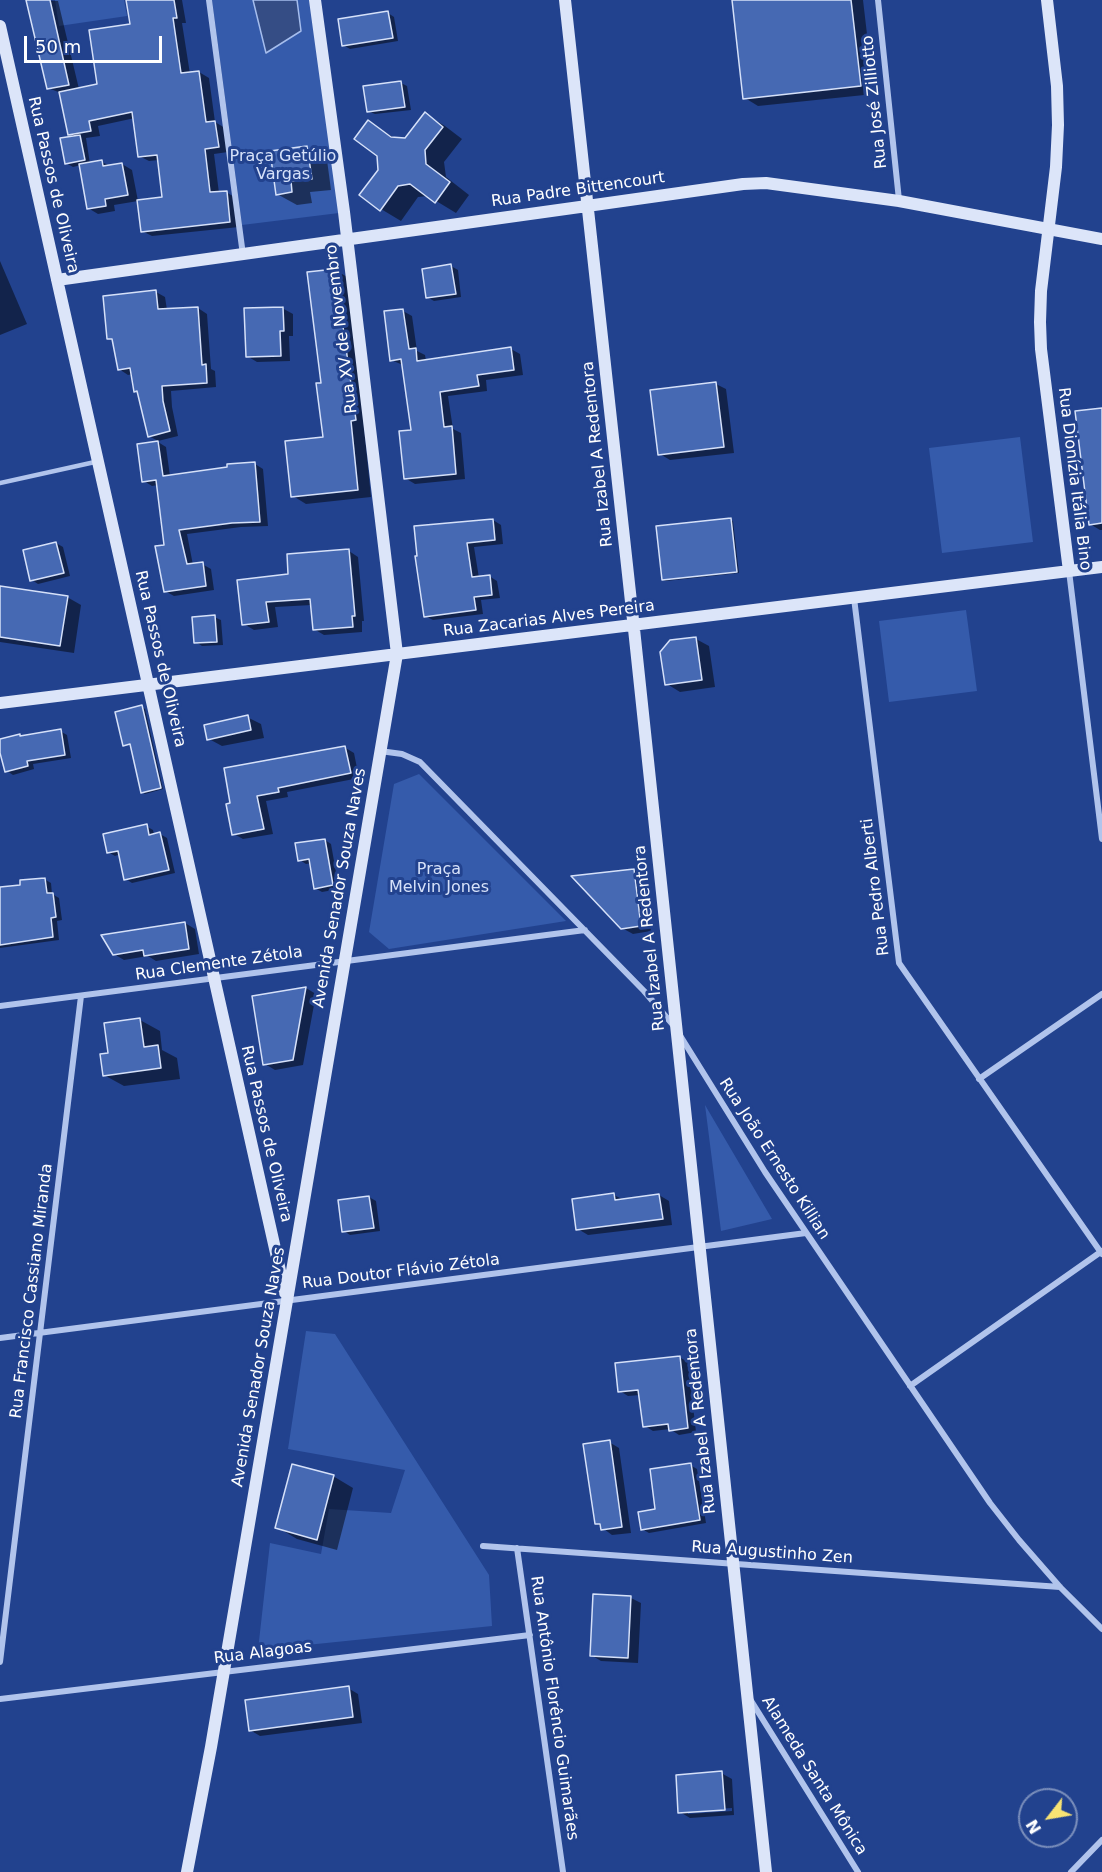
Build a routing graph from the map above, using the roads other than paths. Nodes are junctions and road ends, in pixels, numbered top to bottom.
1 (208, 0) edge
2 (315, 0) edge
3 (565, 0) edge
4 (878, 0) edge
5 (1047, 0) edge
6 (0, 26) edge
7 (899, 201) junction
8 (587, 206) junction
9 (1049, 229) junction
10 (1102, 239) edge
11 (348, 240) junction
12 (243, 255) junction
13 (57, 280) junction
14 (98, 461) junction
15 (0, 483) edge
16 (1102, 567) edge
17 (1069, 572) junction
18 (854, 598) junction
19 (634, 625) junction
20 (397, 654) junction
21 (148, 685) junction
22 (0, 703) edge
23 (380, 751) junction
24 (1102, 839) edge
25 (585, 930) junction
26 (344, 961) junction
27 (214, 979) junction
28 (1102, 994) edge
29 (81, 996) junction
30 (0, 1006) edge
31 (676, 1028) junction
32 (979, 1078) junction
33 (806, 1233) junction
34 (700, 1247) junction
35 (1102, 1252) edge
36 (287, 1300) junction
37 (40, 1333) junction
38 (0, 1338) edge
39 (910, 1386) junction
40 (483, 1546) dead end
41 (518, 1548) junction
42 (733, 1563) junction
43 (1060, 1587) junction
44 (1102, 1629) edge
45 (530, 1635) junction
46 (0, 1662) edge
47 (224, 1672) junction
48 (747, 1694) junction
49 (0, 1699) edge
50 (1102, 1840) edge
51 (187, 1872) edge
52 (563, 1872) edge
53 (766, 1872) edge
54 (858, 1872) edge
55 (1071, 1872) edge

1 - 12 street
2 - 11 main road, Rua XV de Novembro
3 - 8 main road, Rua Izabel A Redentora
4 - 7 street, Rua José Zilliotto
5 - 9 main road, Rua Dionízia Itália Bino
6 - 13 main road, Rua Passos de Oliveira
7 - 8 main road, Rua Padre Bittencourt
7 - 9 main road, Rua Padre Bittencourt
8 - 11 main road, Rua Padre Bittencourt
8 - 19 main road, Rua Izabel A Redentora
9 - 10 main road, Rua Padre Bittencourt
9 - 17 main road, Rua Dionízia Itália Bino
11 - 12 main road, Rua Padre Bittencourt
11 - 20 main road, Rua XV de Novembro
12 - 13 main road, Rua Padre Bittencourt
13 - 14 main road, Rua Passos de Oliveira
14 - 15 lane
14 - 21 main road, Rua Passos de Oliveira
16 - 17 main road, Rua Zacarias Alves Pereira
17 - 18 main road, Rua Zacarias Alves Pereira
17 - 24 street, Rua Dionízia Itália Bino
18 - 19 main road, Rua Zacarias Alves Pereira
18 - 32 street, Rua Pedro Alberti
19 - 20 main road, Rua Zacarias Alves Pereira
19 - 31 main road, Rua Izabel A Redentora
20 - 21 main road, Rua Zacarias Alves Pereira
20 - 23 main road, Avenida Senador Souza Naves
21 - 22 main road, Rua Zacarias Alves Pereira
21 - 27 main road, Rua Passos de Oliveira
23 - 25 street, Rua João Ernesto Killian
23 - 26 main road, Avenida Senador Souza Naves
25 - 26 street, Rua Clemente Zétola
25 - 31 street, Rua João Ernesto Killian
26 - 27 street, Rua Clemente Zétola
26 - 36 main road, Avenida Senador Souza Naves
27 - 29 street, Rua Clemente Zétola
27 - 36 main road, Rua Passos de Oliveira
28 - 32 street
29 - 30 street, Rua Clemente Zétola
29 - 37 street, Rua Francisco Cassiano Miranda
31 - 33 street, Rua João Ernesto Killian
31 - 34 main road, Rua Izabel A Redentora
32 - 35 street, Rua Pedro Alberti
33 - 34 street, Rua Doutor Flávio Zétola
33 - 39 street, Rua João Ernesto Killian
34 - 36 street, Rua Doutor Flávio Zétola
34 - 42 main road, Rua Izabel A Redentora
35 - 39 street
36 - 37 street, Rua Doutor Flávio Zétola
36 - 47 main road, Avenida Senador Souza Naves
37 - 38 street, Rua Doutor Flávio Zétola
37 - 46 street, Rua Francisco Cassiano Miranda
39 - 43 street, Rua João Ernesto Killian
40 - 41 street, Rua Augustinho Zen
41 - 42 street, Rua Augustinho Zen
41 - 45 street, Rua Antônio Florêncio Guimarães
42 - 43 street, Rua Augustinho Zen
42 - 48 main road, Rua Izabel A Redentora
43 - 44 street, Rua João Ernesto Killian
45 - 47 street, Rua Alagoas
45 - 52 street, Rua Antônio Florêncio Guimarães
47 - 49 street, Rua Alagoas
47 - 51 main road, Avenida Senador Souza Naves
48 - 53 main road, Rua Izabel A Redentora
48 - 54 street, Alameda Santa Mônica
50 - 55 street

